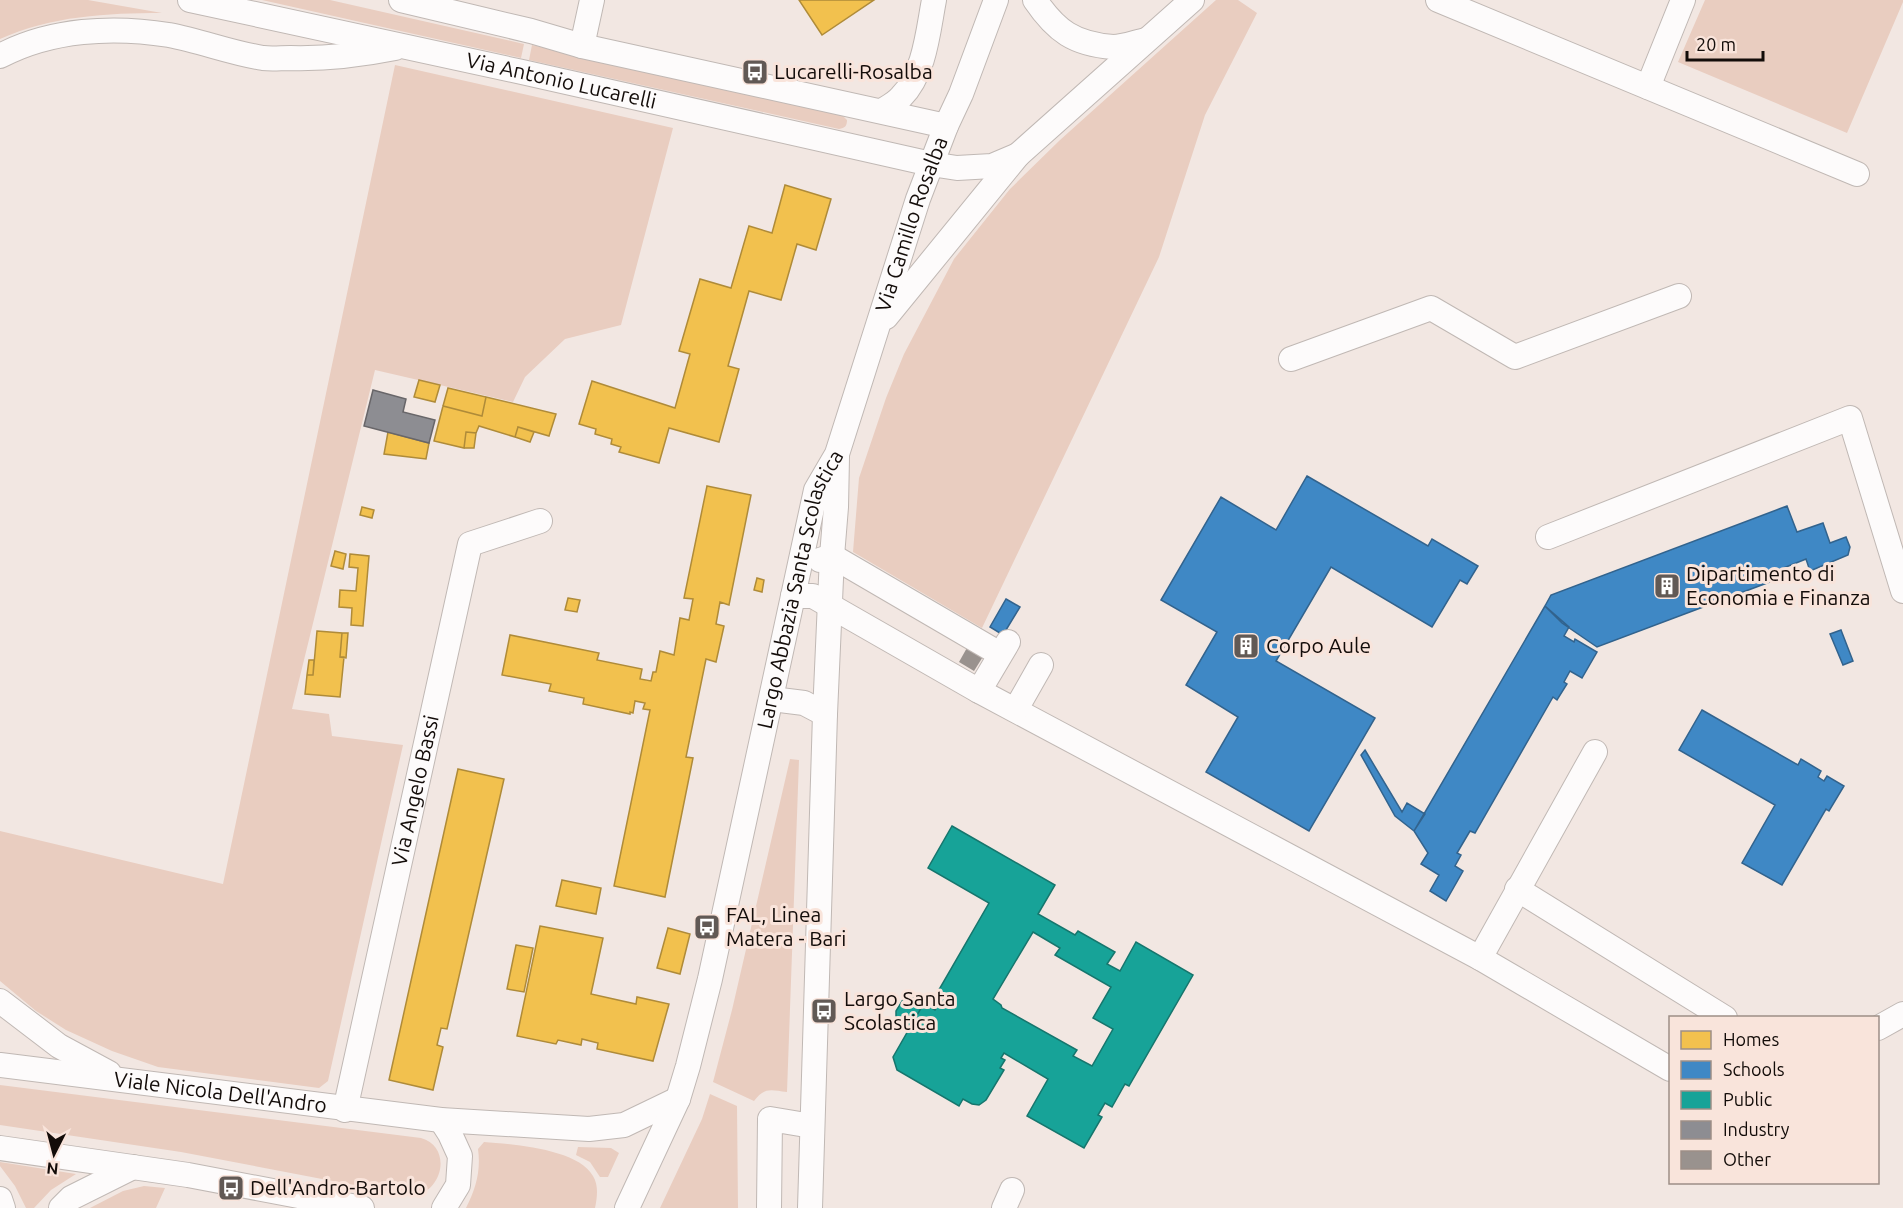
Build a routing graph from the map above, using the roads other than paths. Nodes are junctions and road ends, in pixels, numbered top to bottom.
1 (190, 0) edge
2 (401, 0) edge
3 (592, 0) edge
4 (996, 0) edge
5 (1035, 0) edge
6 (1192, 0) edge
7 (1438, 0) edge
8 (1683, 0) edge
9 (935, 4) edge
10 (470, 9) edge
11 (1150, 39) junction
12 (403, 46) junction
13 (582, 46) junction
14 (0, 56) edge
15 (1648, 87) junction
16 (873, 109) junction
17 (946, 126) junction
18 (854, 147) junction
19 (1018, 155) junction
20 (931, 164) junction
21 (1857, 174) dead end
22 (1679, 296) dead end
23 (877, 328) junction
24 (1291, 359) dead end
25 (837, 454) junction
26 (540, 521) dead end
27 (1548, 537) dead end
28 (802, 555) junction
29 (832, 556) junction
30 (1903, 591) edge
31 (794, 596) junction
32 (830, 607) junction
33 (1041, 665) dead end
34 (979, 690) junction
35 (772, 699) junction
36 (1016, 709) junction
37 (825, 714) junction
38 (1595, 752) dead end
39 (1517, 889) junction
40 (1479, 958) junction
41 (0, 1001) edge
42 (1903, 1014) edge
43 (1723, 1016) edge
44 (1879, 1027) edge
45 (0, 1065) edge
46 (1669, 1067) edge
47 (122, 1080) junction
48 (678, 1099) junction
49 (345, 1110) junction
50 (441, 1120) junction
51 (812, 1126) junction
52 (0, 1148) edge
53 (133, 1167) junction
54 (0, 1199) edge
55 (3, 1208) edge
56 (61, 1208) edge
57 (362, 1208) edge
58 (444, 1208) edge
59 (627, 1208) edge
60 (769, 1208) edge
61 (810, 1208) edge

1 - 12 street, Via Antonio Lucarelli
2 - 10 street, Via Antonio Lucarelli
3 - 13 street
4 - 17 street, Via Camillo Rosalba
5 - 11 street
6 - 11 street
7 - 15 street
8 - 15 street
9 - 16 street
10 - 13 street, Via Antonio Lucarelli
11 - 19 street
12 - 14 street
12 - 18 street, Via Antonio Lucarelli
13 - 16 street, Via Antonio Lucarelli
15 - 21 street
16 - 17 street, Via Antonio Lucarelli
16 - 18 street
17 - 20 street, Via Camillo Rosalba
18 - 20 street, Via Antonio Lucarelli
19 - 20 street, Via Antonio Lucarelli
19 - 23 street
20 - 23 street, Via Camillo Rosalba
22 - 24 street
23 - 25 street, Via Camillo Rosalba
25 - 28 street, Largo Abbazia Santa Scolastica
25 - 29 street, Largo Abbazia Santa Scolastica
26 - 49 street, Via Angelo Bassi
27 - 30 street
28 - 29 street
28 - 31 street, Largo Abbazia Santa Scolastica
29 - 32 street, Largo Abbazia Santa Scolastica
29 - 34 street
31 - 32 street
31 - 35 street, Largo Abbazia Santa Scolastica
32 - 34 street
32 - 37 street, Largo Abbazia Santa Scolastica
33 - 36 street
34 - 36 street
35 - 37 street
35 - 48 street, Largo Abbazia Santa Scolastica
36 - 40 street
37 - 51 street, Largo Abbazia Santa Scolastica
38 - 39 street
39 - 40 street
39 - 43 street
40 - 46 street
41 - 47 street
42 - 44 street
45 - 47 street, Viale Nicola Dell'Andro
47 - 49 street, Viale Nicola Dell'Andro
48 - 50 street, Viale Nicola Dell'Andro
48 - 59 street
49 - 50 street, Viale Nicola Dell'Andro
50 - 58 street
51 - 60 street
51 - 61 street, Largo Abbazia Santa Scolastica
52 - 53 street
53 - 56 street
53 - 57 street
54 - 55 street

